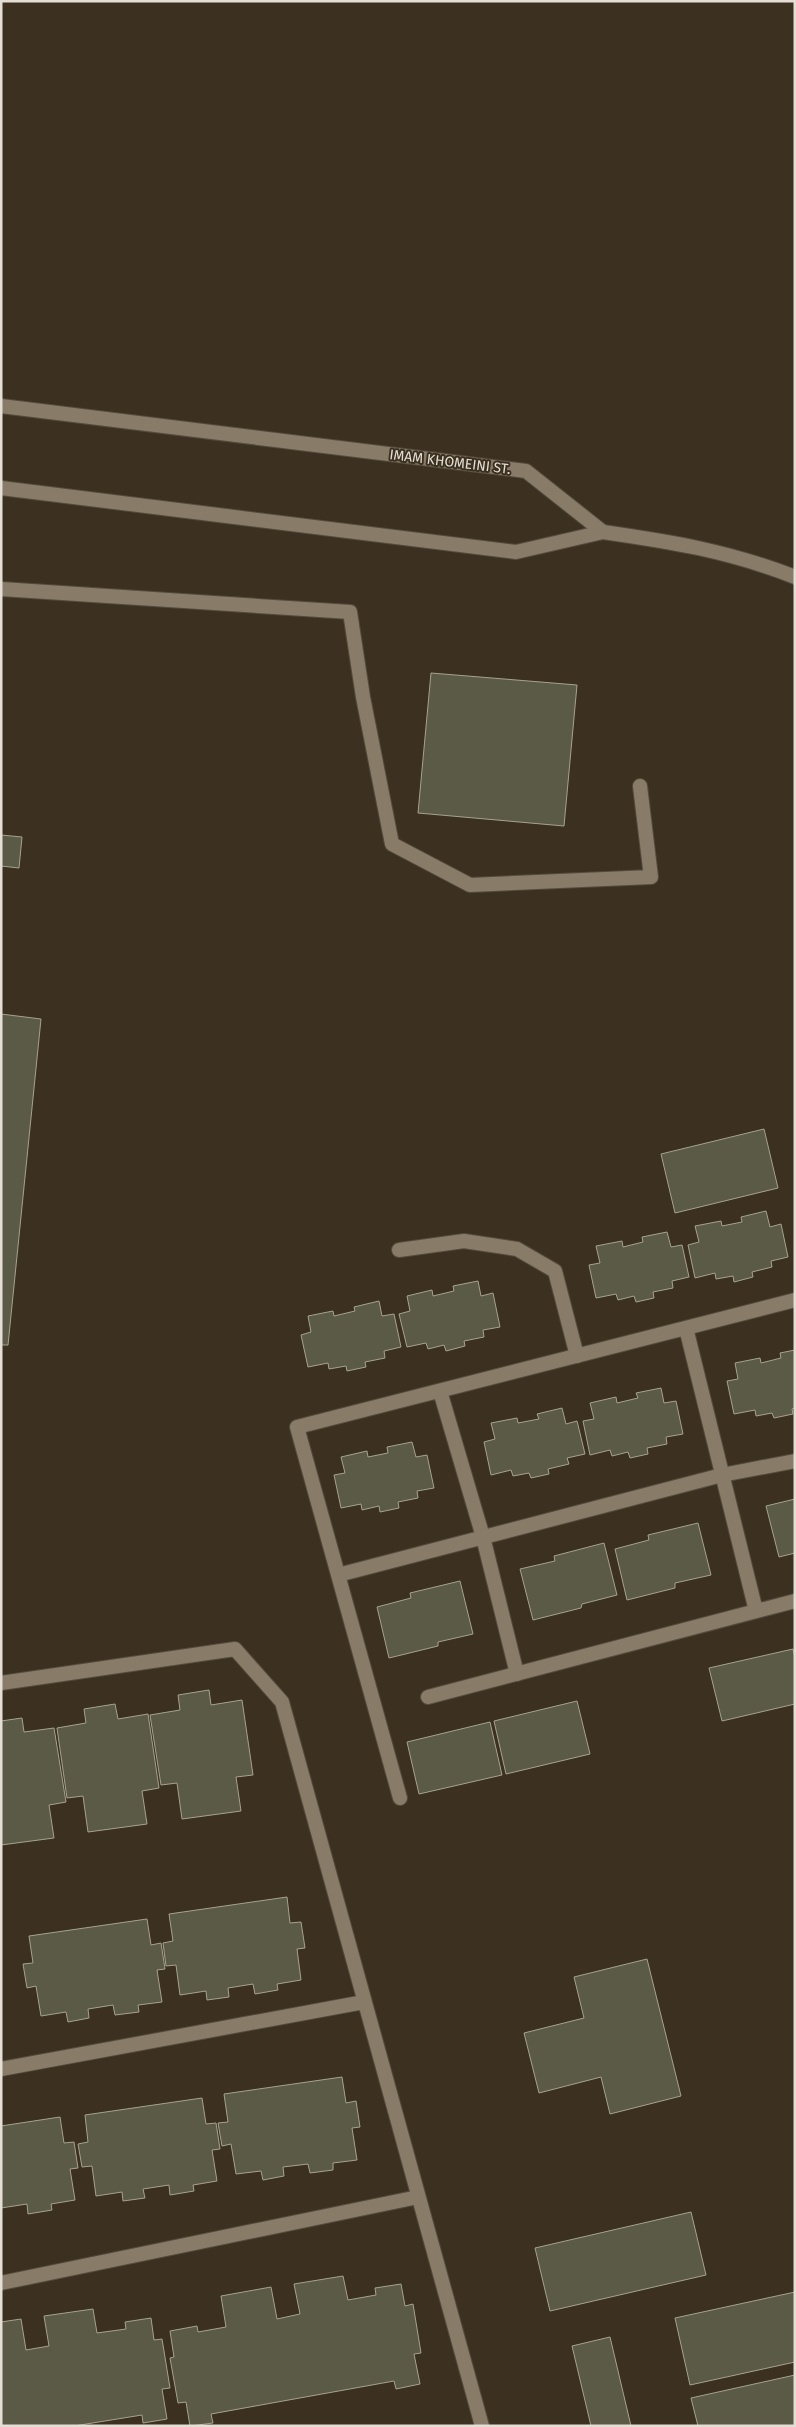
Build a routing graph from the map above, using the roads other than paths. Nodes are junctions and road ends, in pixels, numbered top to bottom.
1 (1, 406) edge
2 (1, 488) edge
3 (603, 532) junction
4 (795, 577) edge
5 (1, 589) edge
6 (640, 786) dead end
7 (399, 1250) dead end
8 (795, 1300) edge
9 (686, 1328) junction
10 (577, 1356) junction
11 (440, 1391) junction
12 (795, 1461) edge
13 (722, 1475) junction
14 (483, 1537) junction
15 (338, 1575) junction
16 (795, 1601) edge
17 (756, 1611) junction
18 (517, 1674) junction
19 (1, 1683) edge
20 (428, 1697) dead end
21 (400, 1798) dead end
22 (364, 2002) junction
23 (1, 2069) edge
24 (418, 2197) junction
25 (1, 2283) edge
26 (482, 2426) edge

1 - 3 street, IMAM KHOMEINI ST.
2 - 3 street
3 - 4 street
5 - 6 street
7 - 10 street
8 - 9 street
9 - 10 street
9 - 13 street
10 - 11 street
11 - 14 street
11 - 15 street
12 - 13 street
13 - 14 street
13 - 17 street
14 - 15 street
14 - 18 street
15 - 21 street
16 - 17 street
17 - 18 street
18 - 20 street
19 - 22 street
22 - 23 street
22 - 24 street
24 - 25 street
24 - 26 street

